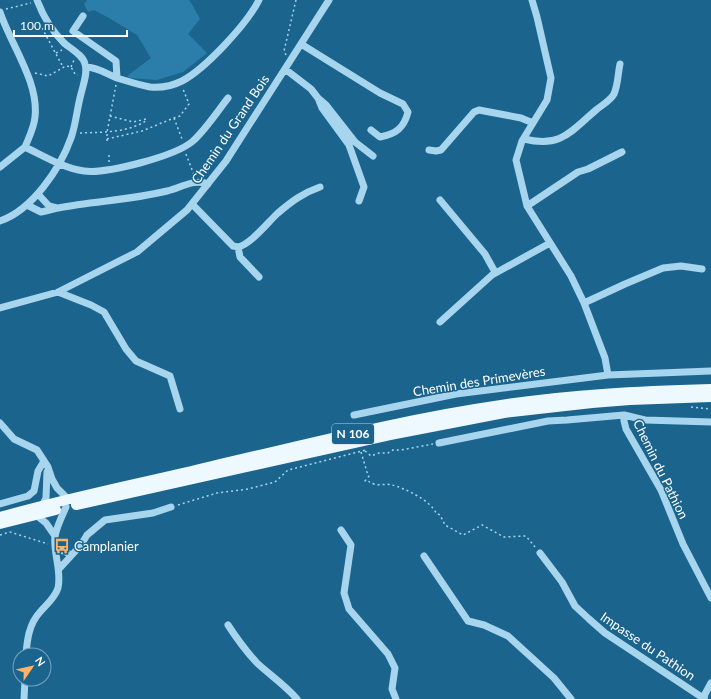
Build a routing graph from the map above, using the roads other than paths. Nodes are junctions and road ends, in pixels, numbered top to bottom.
1 (259, 0) edge
2 (329, 0) edge
3 (532, 0) edge
4 (37, 1) edge
5 (0, 11) edge
6 (83, 16) dead end
7 (301, 44) junction
8 (620, 64) dead end
9 (287, 66) junction
10 (86, 67) junction
11 (117, 78) junction
12 (228, 98) dead end
13 (318, 98) junction
14 (533, 123) junction
15 (371, 130) dead end
16 (524, 139) junction
17 (25, 147) junction
18 (429, 150) dead end
19 (622, 152) dead end
20 (373, 156) dead end
21 (59, 164) junction
22 (0, 167) edge
23 (208, 184) junction
24 (320, 187) dead end
25 (38, 194) junction
26 (440, 200) dead end
27 (359, 201) dead end
28 (192, 204) junction
29 (27, 205) junction
30 (526, 206) junction
31 (57, 208) junction
32 (0, 221) edge
33 (550, 243) junction
34 (238, 247) junction
35 (702, 269) dead end
36 (495, 272) junction
37 (259, 277) dead end
38 (58, 292) junction
39 (584, 303) junction
40 (0, 308) edge
41 (440, 322) dead end
42 (711, 371) edge
43 (608, 375) junction
44 (711, 389) edge
45 (711, 397) edge
46 (180, 409) dead end
47 (354, 415) dead end
48 (624, 415) junction
49 (0, 422) edge
50 (711, 422) edge
51 (439, 443) road end
52 (46, 464) junction
53 (0, 504) edge
54 (67, 504) junction
55 (42, 506) junction
56 (171, 507) road end
57 (36, 515) junction
58 (0, 517) edge
59 (0, 524) edge
60 (341, 530) dead end
61 (55, 536) junction
62 (56, 548) junction
63 (540, 553) road end
64 (71, 555) junction
65 (424, 556) dead end
66 (59, 569) junction
67 (711, 598) edge
68 (228, 625) dead end
69 (27, 647) edge
70 (711, 683) edge
71 (25, 687) edge
72 (704, 698) edge
73 (24, 699) edge
74 (297, 699) edge
75 (396, 699) edge
76 (571, 699) edge

1 - 11 street
2 - 7 street, Chemin du Grand Bois
3 - 14 street
4 - 10 street
5 - 17 street
6 - 11 street
7 - 9 street, Chemin du Grand Bois
7 - 15 street
8 - 16 street
9 - 13 street
9 - 23 street, Chemin du Grand Bois
10 - 11 street
10 - 21 street
12 - 21 street
13 - 20 street
13 - 27 street
14 - 16 street
14 - 18 street
16 - 30 street
17 - 21 street
17 - 22 street
19 - 30 street
21 - 25 street
23 - 28 street, Chemin du Grand Bois
23 - 31 street
24 - 34 street
25 - 29 street
25 - 31 street
26 - 36 street
28 - 34 street
28 - 38 street, Chemin du Grand Bois
29 - 31 street
29 - 32 street
30 - 33 street
33 - 36 street
33 - 39 street
34 - 37 street
35 - 39 street
36 - 41 street
38 - 40 street, Chemin du Grand Bois
38 - 46 street
39 - 43 street
42 - 43 street, Chemin des Primevères
43 - 47 street, Chemin des Primevères
44 - 54 main road, N 106
45 - 54 main road, N 106
48 - 50 street, Chemin du Pathion
48 - 51 street, Chemin du Pathion
48 - 67 street, Chemin du Pathion
49 - 52 street
52 - 53 street
52 - 54 street
52 - 55 street
54 - 55 main road, N 106
54 - 57 main road, N 106
54 - 61 street
55 - 58 main road, N 106
56 - 64 street
57 - 59 main road, N 106
57 - 61 street
60 - 75 street
61 - 62 street
62 - 64 street
62 - 66 street
63 - 72 street, Impasse du Pathion
64 - 66 street
65 - 76 street
66 - 69 street
68 - 74 street
70 - 72 street
71 - 73 street

